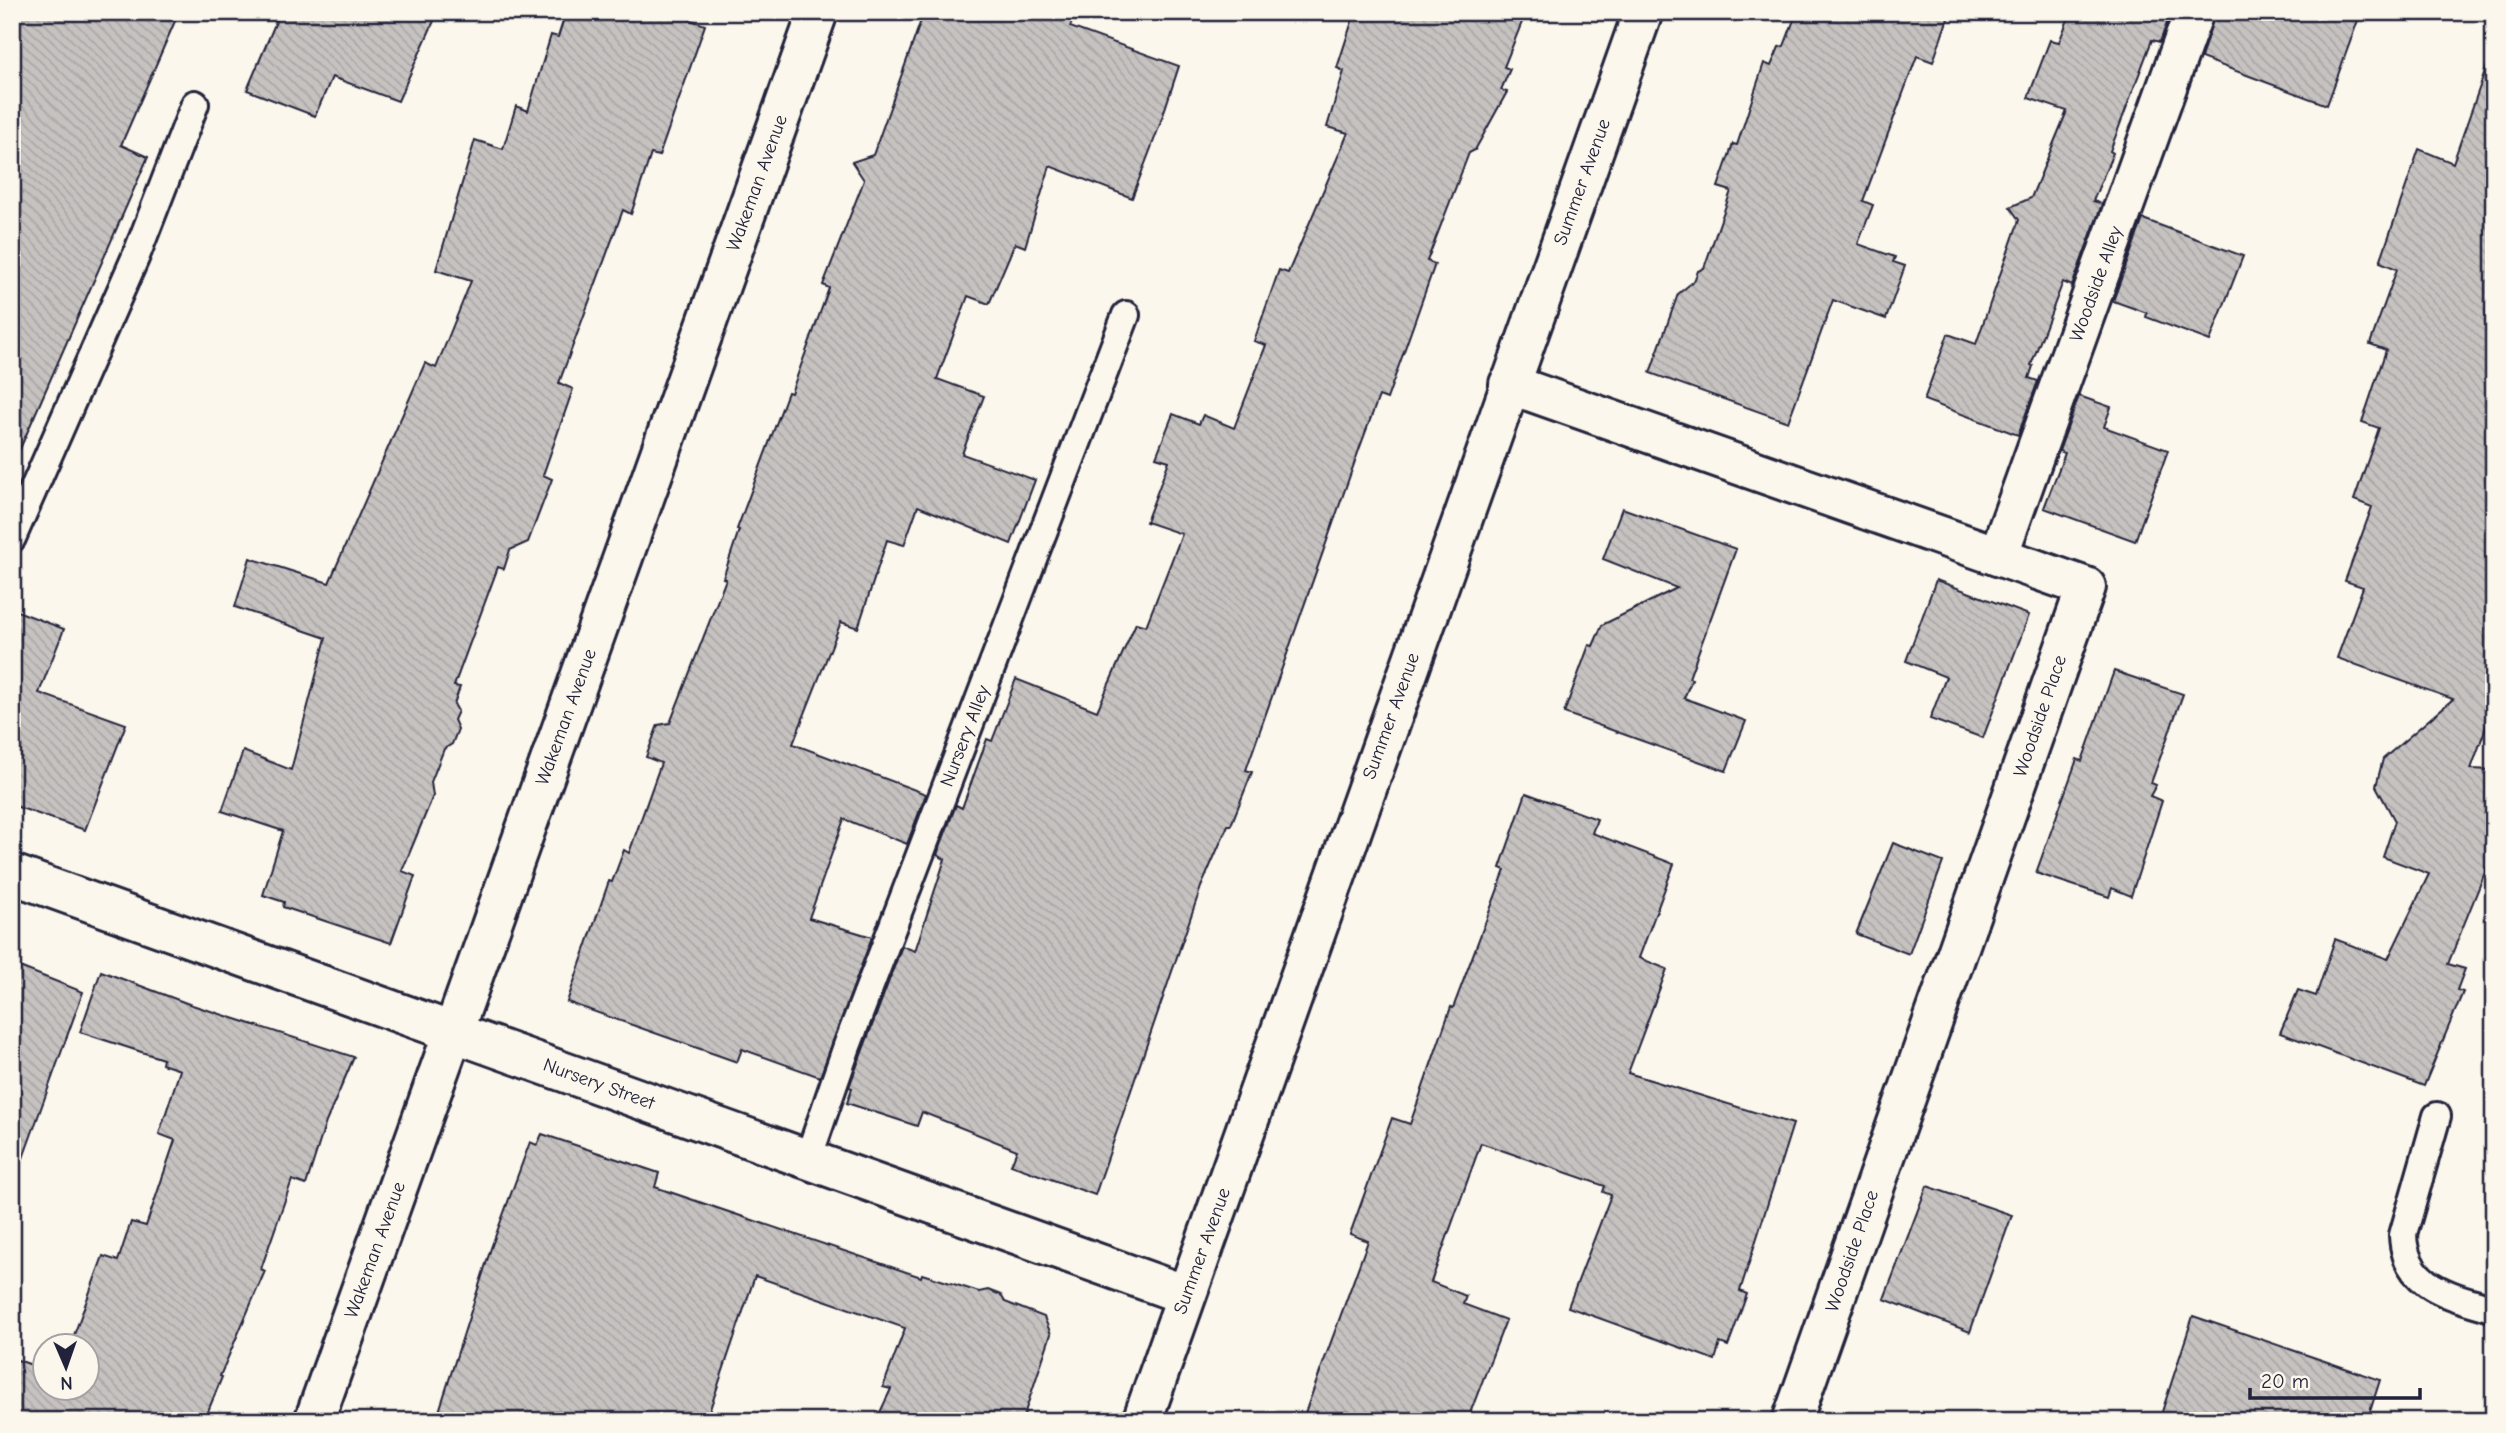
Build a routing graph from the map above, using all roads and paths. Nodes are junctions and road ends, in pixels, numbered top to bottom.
1 (818, 12) edge
2 (1643, 12) edge
3 (2194, 12) edge
4 (195, 104) dead end
5 (1126, 315) dead end
6 (1509, 384) junction
7 (15, 531) edge
8 (1998, 556) junction
9 (12, 874) edge
10 (453, 1032) junction
11 (2437, 1116) dead end
12 (808, 1159) junction
13 (1186, 1295) junction
14 (2494, 1308) edge
15 (314, 1421) edge
16 (1142, 1421) edge
17 (1792, 1421) edge

1 - 10 street, Wakeman Avenue
2 - 6 street, Summer Avenue
3 - 8 street, Woodside Alley
4 - 7 lane
5 - 12 lane, Nursery Alley
6 - 8 street, Woodside Place
6 - 13 street, Summer Avenue
8 - 17 street, Woodside Place
9 - 10 street, Nursery Street
10 - 12 street, Nursery Street
10 - 15 street, Wakeman Avenue
11 - 14 lane
12 - 13 street, Nursery Street
13 - 16 street, Summer Avenue

